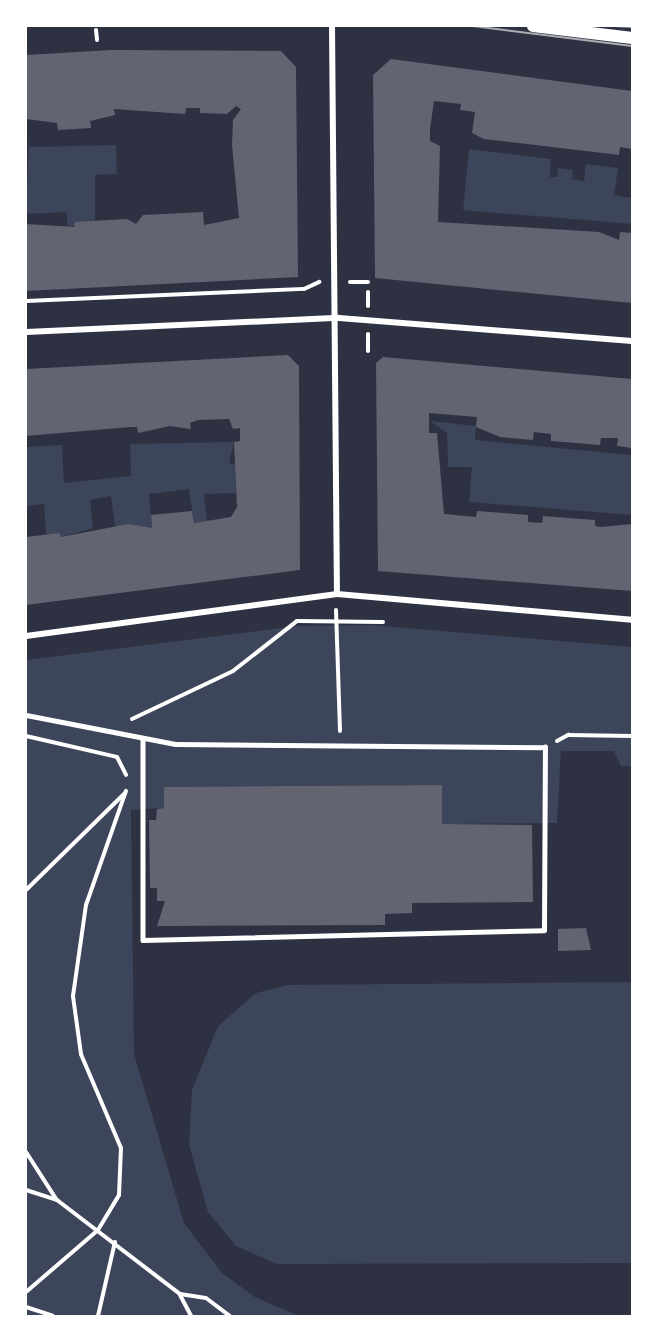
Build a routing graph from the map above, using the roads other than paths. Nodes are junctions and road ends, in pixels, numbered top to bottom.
1 (332, 26) edge
2 (533, 26) edge
3 (633, 38) edge
4 (339, 318) junction
5 (26, 332) edge
6 (633, 341) edge
7 (337, 594) junction
8 (633, 620) edge
9 (26, 636) edge
10 (26, 715) edge
11 (143, 739) junction
12 (545, 747) joint

1 - 4 street
2 - 3 main road
4 - 5 street
4 - 6 street
4 - 7 street
7 - 8 street
7 - 9 street
10 - 11 street
11 - 12 street
11 - 12 lane

